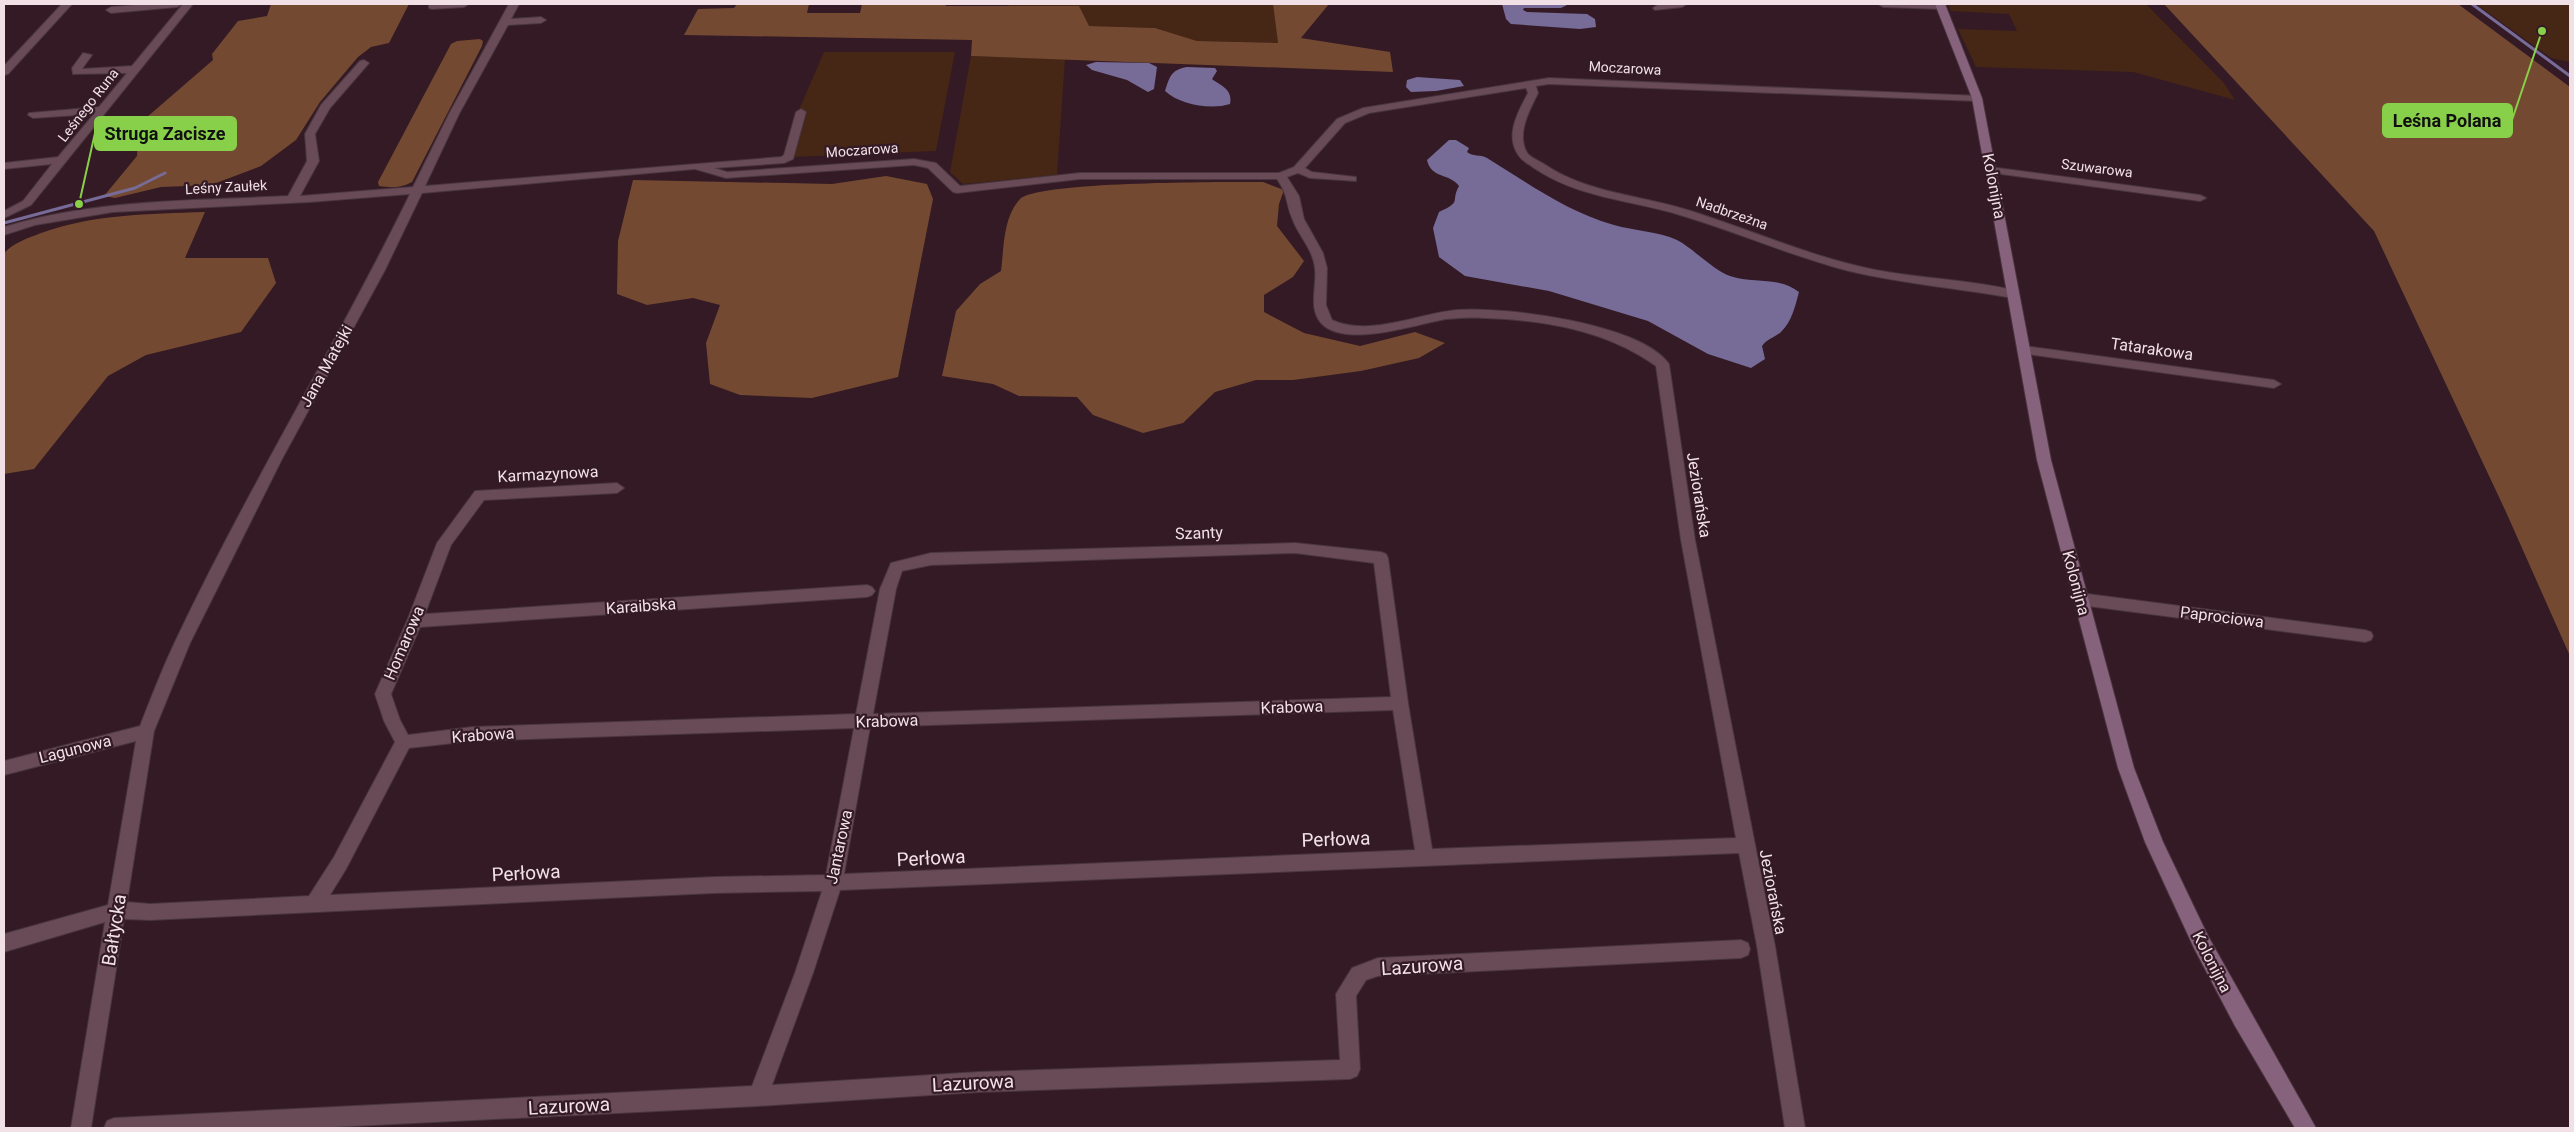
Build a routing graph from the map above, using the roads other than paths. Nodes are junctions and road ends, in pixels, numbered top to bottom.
1 (67, 4) edge
2 (177, 4) edge
3 (188, 4) edge
4 (464, 4) edge
5 (514, 4) edge
6 (1682, 4) edge
7 (1883, 4) edge
8 (1941, 5) edge
9 (432, 6) dead end
10 (1658, 8) dead end
11 (111, 10) dead end
12 (541, 20) dead end
13 (505, 22) junction
14 (87, 55) dead end
15 (364, 63) dead end
16 (136, 69) junction
17 (4, 72) edge
18 (1530, 84) junction
19 (1977, 98) junction
20 (103, 110) junction
21 (801, 112) dead end
22 (34, 115) dead end
23 (64, 160) junction
24 (4, 166) edge
25 (696, 166) junction
26 (1298, 169) junction
27 (1990, 170) junction
28 (1281, 176) junction
29 (1352, 179) dead end
30 (418, 188) junction
31 (2200, 198) dead end
32 (292, 199) junction
33 (4, 215) edge
34 (4, 231) edge
35 (2013, 294) junction
36 (2024, 350) junction
37 (2274, 384) dead end
38 (617, 488) dead end
39 (480, 495) joint
40 (888, 589) joint
41 (867, 591) dead end
42 (2080, 599) junction
43 (415, 620) junction
44 (2365, 636) dead end
45 (1400, 703) junction
46 (864, 722) junction
47 (146, 731) junction
48 (404, 742) junction
49 (4, 768) edge
50 (1746, 845) junction
51 (1424, 858) junction
52 (833, 884) junction
53 (314, 904) junction
54 (118, 910) junction
55 (4, 943) edge
56 (1741, 949) dead end
57 (758, 1096) junction
58 (81, 1128) edge
59 (114, 1128) edge
60 (1795, 1128) edge
61 (2306, 1128) edge

1 - 17 street
2 - 11 street
3 - 16 street, Leśnego Runa
4 - 9 street
5 - 13 street, Jana Matejki
6 - 10 street
7 - 8 street
8 - 19 street, Kolonijna
12 - 13 street
13 - 30 street, Jana Matejki
14 - 16 street
15 - 32 street
16 - 20 street, Leśnego Runa
18 - 19 street, Moczarowa
18 - 26 street, Moczarowa
18 - 35 street, Nadbrzeżna
19 - 27 street, Kolonijna
20 - 22 street
20 - 23 street, Leśnego Runa
21 - 25 street
23 - 24 street
23 - 33 street, Leśnego Runa
25 - 28 street, Moczarowa
25 - 30 street, Moczarowa
26 - 28 street, Moczarowa
26 - 29 street
27 - 31 street, Szuwarowa
27 - 35 street, Kolonijna
28 - 50 street, Jeziorańska
30 - 32 street, Leśny Zaułek
30 - 47 street, Jana Matejki
32 - 34 street, Leśny Zaułek
35 - 36 street, Kolonijna
36 - 37 street, Tatarakowa
36 - 42 street, Kolonijna
38 - 39 street, Karmazynowa
39 - 43 street, Homarowa
40 - 45 street, Szanty
40 - 46 street, Jantarowa
41 - 43 street, Karaibska
42 - 44 street, Paprociowa
42 - 61 street, Kolonijna
43 - 48 street, Homarowa
45 - 46 street, Krabowa
45 - 51 street
46 - 48 street, Krabowa
46 - 52 street, Jantarowa
47 - 49 street, Lagunowa
47 - 54 street, Bałtycka
48 - 53 street
50 - 51 street, Perłowa
50 - 60 street, Jeziorańska
51 - 52 street, Perłowa
52 - 53 street, Perłowa
52 - 57 street, Jantarowa
53 - 54 street, Perłowa
54 - 55 street, Perłowa
54 - 58 street, Bałtycka
56 - 57 street, Lazurowa
57 - 59 street, Lazurowa

